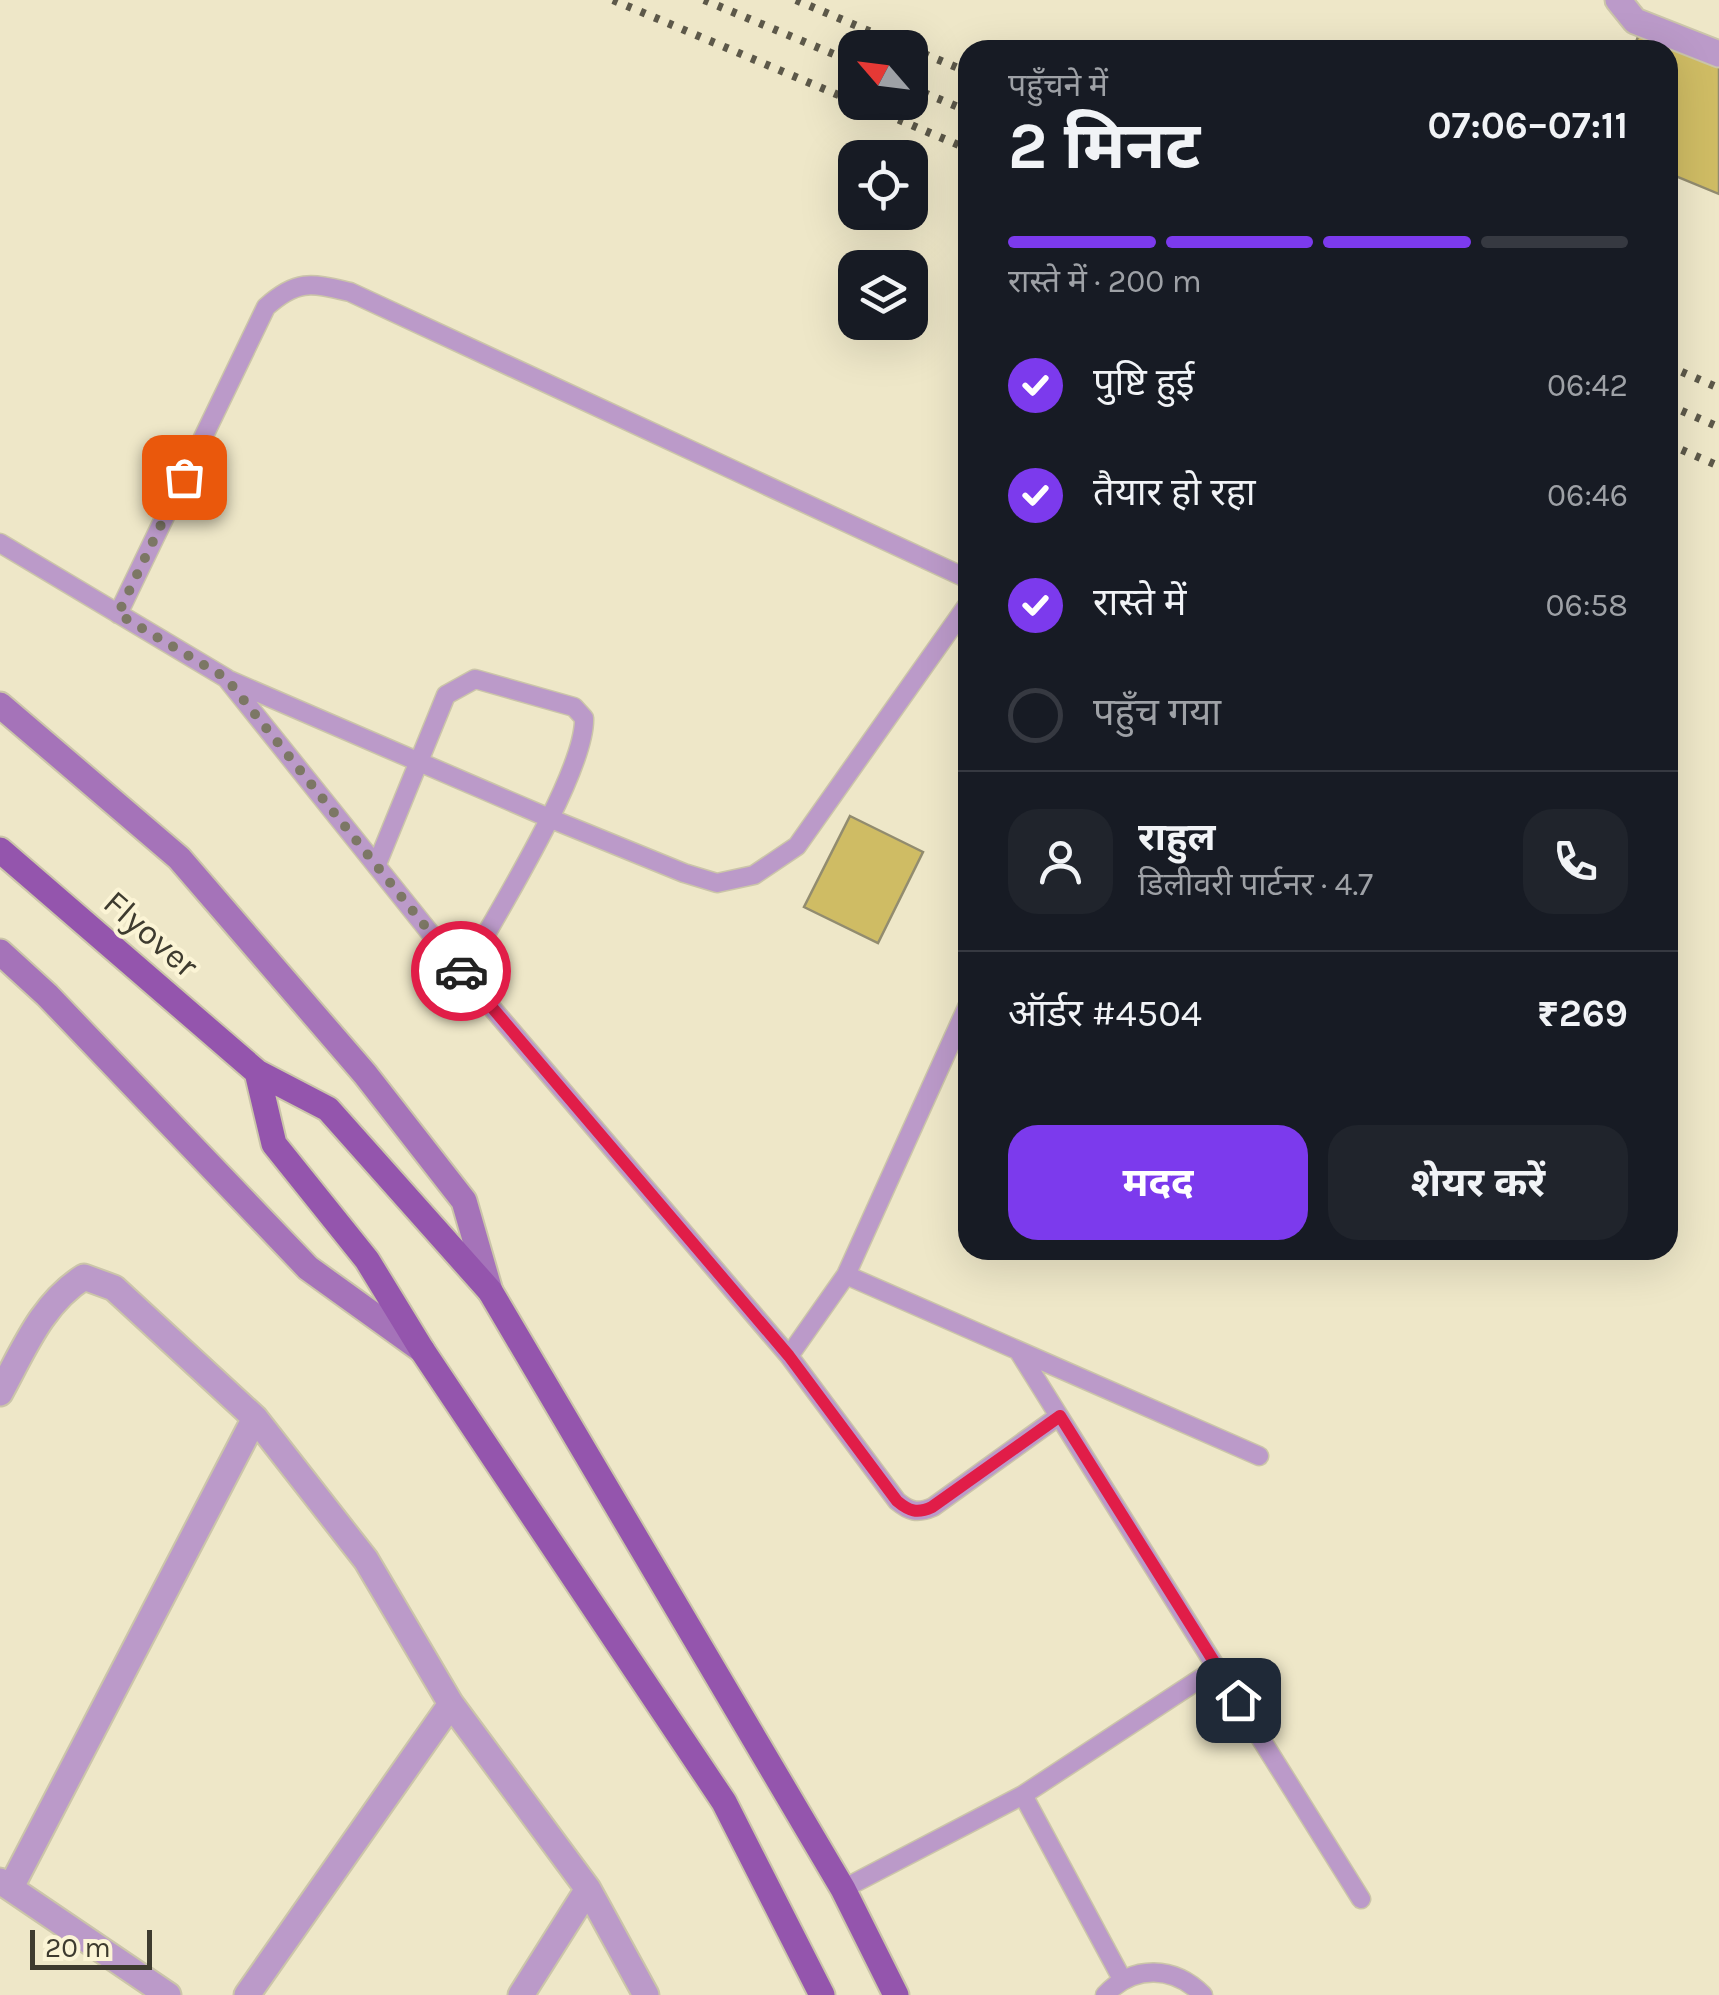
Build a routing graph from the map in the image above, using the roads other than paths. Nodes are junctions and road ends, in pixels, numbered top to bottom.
1 (1618, 0) edge
2 (1719, 54) edge
3 (0, 543) edge
4 (958, 574) edge
5 (118, 614) junction
6 (958, 618) edge
7 (226, 678) junction
8 (0, 706) edge
9 (416, 760) junction
10 (549, 818) junction
11 (0, 850) edge
12 (376, 864) junction
13 (0, 952) edge
14 (463, 974) junction
15 (958, 1028) edge
16 (257, 1072) junction
17 (846, 1275) junction
18 (490, 1291) junction
19 (422, 1350) junction
20 (1019, 1352) junction
21 (789, 1356) junction
22 (0, 1393) edge
23 (1060, 1416) junction
24 (255, 1418) junction
25 (1258, 1456) dead end
26 (1218, 1666) junction
27 (451, 1704) junction
28 (1023, 1795) junction
29 (5, 1884) edge
30 (843, 1889) junction
31 (588, 1890) junction
32 (1362, 1898) dead end
33 (1122, 1979) junction
34 (168, 1995) edge
35 (248, 1995) edge
36 (521, 1995) edge
37 (646, 1995) edge
38 (822, 1995) edge
39 (896, 1995) edge
40 (1105, 1995) edge
41 (1203, 1995) edge

1 - 2 street
3 - 5 lane
4 - 5 lane
5 - 7 lane
6 - 10 lane
7 - 9 lane
7 - 12 lane
8 - 18 main road
9 - 10 lane
9 - 10 lane
9 - 12 lane
10 - 14 lane
11 - 16 main road, Flyover
12 - 14 lane
13 - 19 main road
14 - 21 lane
15 - 17 lane
16 - 18 main road, Flyover
16 - 19 main road
17 - 20 lane
17 - 21 lane
18 - 30 main road, Flyover
19 - 38 main road
20 - 23 lane
20 - 25 lane
21 - 23 lane
22 - 24 street
23 - 26 lane
24 - 27 street
24 - 29 street
26 - 28 lane
26 - 32 lane
27 - 31 street
27 - 35 street
28 - 30 lane
28 - 33 lane
29 - 34 street
30 - 39 main road, Flyover
31 - 36 street
31 - 37 street
33 - 40 lane
33 - 41 lane

